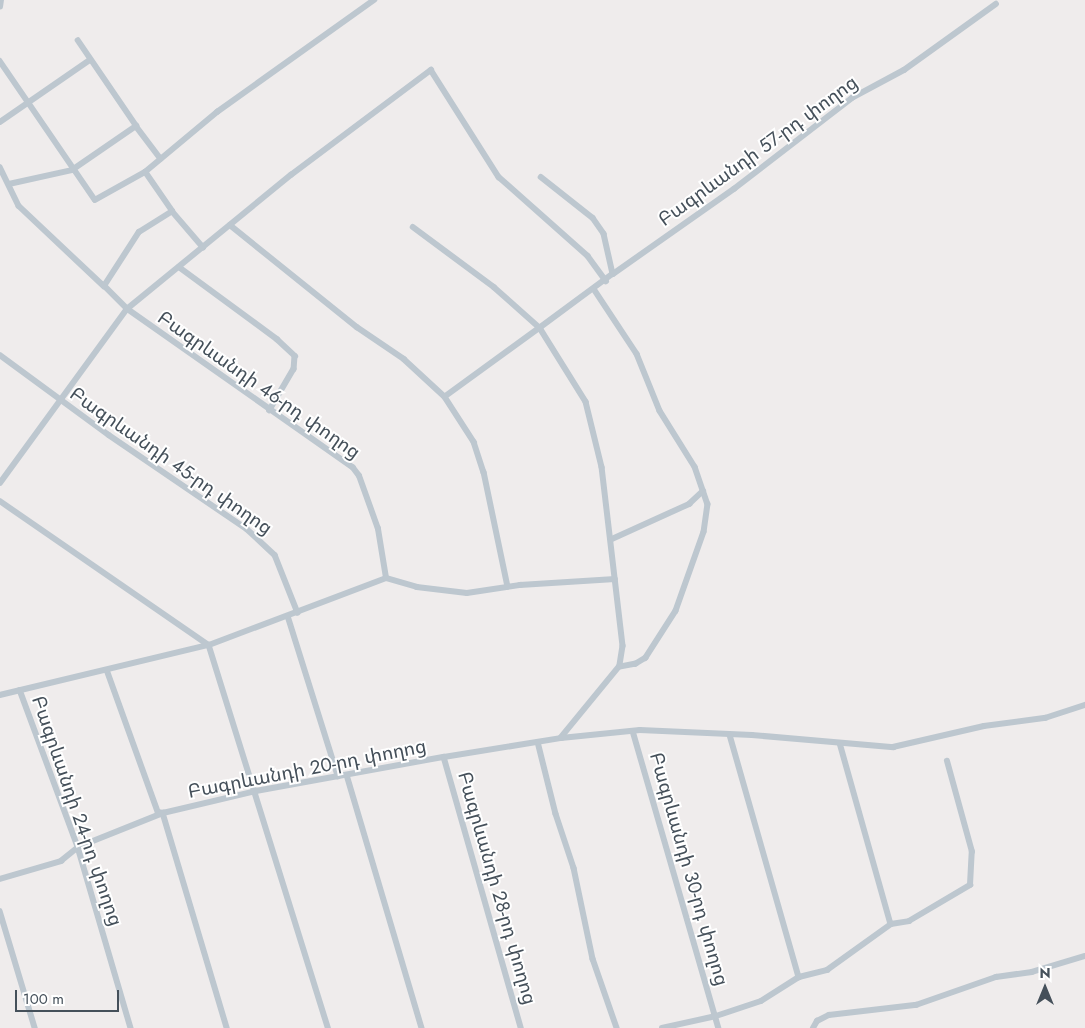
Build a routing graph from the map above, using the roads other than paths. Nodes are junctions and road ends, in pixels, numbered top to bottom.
1 (1, 0) edge
2 (374, 0) edge
3 (996, 4) dead end
4 (0, 7) edge
5 (78, 42) dead end
6 (90, 60) junction
7 (0, 61) edge
8 (29, 105) junction
9 (0, 122) edge
10 (136, 126) junction
11 (161, 159) junction
12 (0, 166) edge
13 (72, 170) junction
14 (145, 172) junction
15 (541, 177) dead end
16 (8, 184) junction
17 (172, 211) junction
18 (230, 225) junction
19 (413, 227) dead end
20 (203, 247) junction
21 (179, 267) junction
22 (613, 274) junction
23 (606, 281) junction
24 (104, 286) junction
25 (594, 289) junction
26 (127, 309) junction
27 (540, 328) junction
28 (0, 355) edge
29 (445, 397) junction
30 (61, 402) junction
31 (270, 410) junction
32 (0, 483) edge
33 (703, 491) junction
34 (0, 501) edge
35 (612, 539) junction
36 (386, 578) junction
37 (614, 579) junction
38 (508, 587) junction
39 (298, 612) junction
40 (288, 616) junction
41 (209, 646) junction
42 (620, 667) junction
43 (107, 670) junction
44 (20, 690) junction
45 (0, 695) edge
46 (1085, 705) edge
47 (632, 731) junction
48 (730, 734) junction
49 (561, 738) junction
50 (538, 742) junction
51 (840, 743) junction
52 (444, 757) junction
53 (947, 761) dead end
54 (347, 775) junction
55 (338, 776) junction
56 (256, 791) junction
57 (163, 813) junction
58 (78, 847) junction
59 (0, 879) edge
60 (0, 911) edge
61 (891, 924) junction
62 (1085, 956) edge
63 (799, 977) junction
64 (716, 1016) junction
65 (35, 1028) edge
66 (131, 1028) edge
67 (227, 1028) edge
68 (328, 1028) edge
69 (422, 1028) edge
70 (521, 1028) edge
71 (617, 1028) edge
72 (662, 1028) edge
73 (719, 1028) edge
74 (813, 1028) edge

1 - 4 street
2 - 11 street
3 - 22 street, Բագրևանդի 57-րդ փողոց
5 - 6 street
6 - 8 street
6 - 10 street
7 - 8 street
8 - 9 street
8 - 13 street
10 - 11 street
10 - 13 street
11 - 14 street
12 - 16 street
13 - 14 street
13 - 16 street
14 - 17 street
15 - 22 street
16 - 24 street
17 - 20 street
17 - 24 street
18 - 20 street
18 - 23 street
18 - 29 street
19 - 27 street
20 - 21 street
21 - 26 street
21 - 31 street
22 - 23 street, Բագրևանդի 57-րդ փողոց
23 - 25 street, Բագրևանդի 57-րդ փողոց
24 - 26 street, Բագրևանդի 46-րդ փողոց
25 - 27 street, Բագրևանդի 57-րդ փողոց
25 - 33 street
26 - 30 street
26 - 31 street, Բագրևանդի 46-րդ փողոց
27 - 29 street, Բագրևանդի 57-րդ փողոց
27 - 35 street
28 - 30 street, Բագրևանդի 45-րդ փողոց
29 - 38 street
30 - 32 street
30 - 39 street, Բագրևանդի 45-րդ փողոց
31 - 36 street, Բագրևանդի 46-րդ փողոց
33 - 35 street
33 - 42 street
34 - 41 street
35 - 37 street
36 - 38 street
36 - 39 street
37 - 38 street
37 - 42 street
39 - 40 street
40 - 41 street
40 - 55 street
41 - 43 street
41 - 56 street
42 - 49 street
43 - 44 street
43 - 57 street
44 - 45 street
44 - 58 street, Բագրևանդի 24-րդ փողոց
46 - 51 street, Բագրևանդի 20-րդ փողոց
47 - 48 street, Բագրևանդի 20-րդ փողոց
47 - 49 street, Բագրևանդի 20-րդ փողոց
47 - 64 street, Բագրևանդի 30-րդ փողոց
48 - 51 street, Բագրևանդի 20-րդ փողոց
48 - 63 street
49 - 50 street, Բագրևանդի 20-րդ փողոց
50 - 52 street, Բագրևանդի 20-րդ փողոց
50 - 71 street
51 - 61 street
52 - 54 street, Բագրևանդի 20-րդ փողոց
52 - 70 street, Բագրևանդի 28-րդ փողոց
53 - 61 street
54 - 55 street, Բագրևանդի 20-րդ փողոց
54 - 69 street
55 - 56 street, Բագրևանդի 20-րդ փողոց
56 - 57 street, Բագրևանդի 20-րդ փողոց
56 - 68 street
57 - 58 street, Բագրևանդի 20-րդ փողոց
57 - 67 street
58 - 59 street, Բագրևանդի 20-րդ փողոց
58 - 66 street, Բագրևանդի 24-րդ փողոց
60 - 65 street
61 - 63 street
62 - 74 street
63 - 64 street
64 - 72 street
64 - 73 street, Բագրևանդի 30-րդ փողոց

